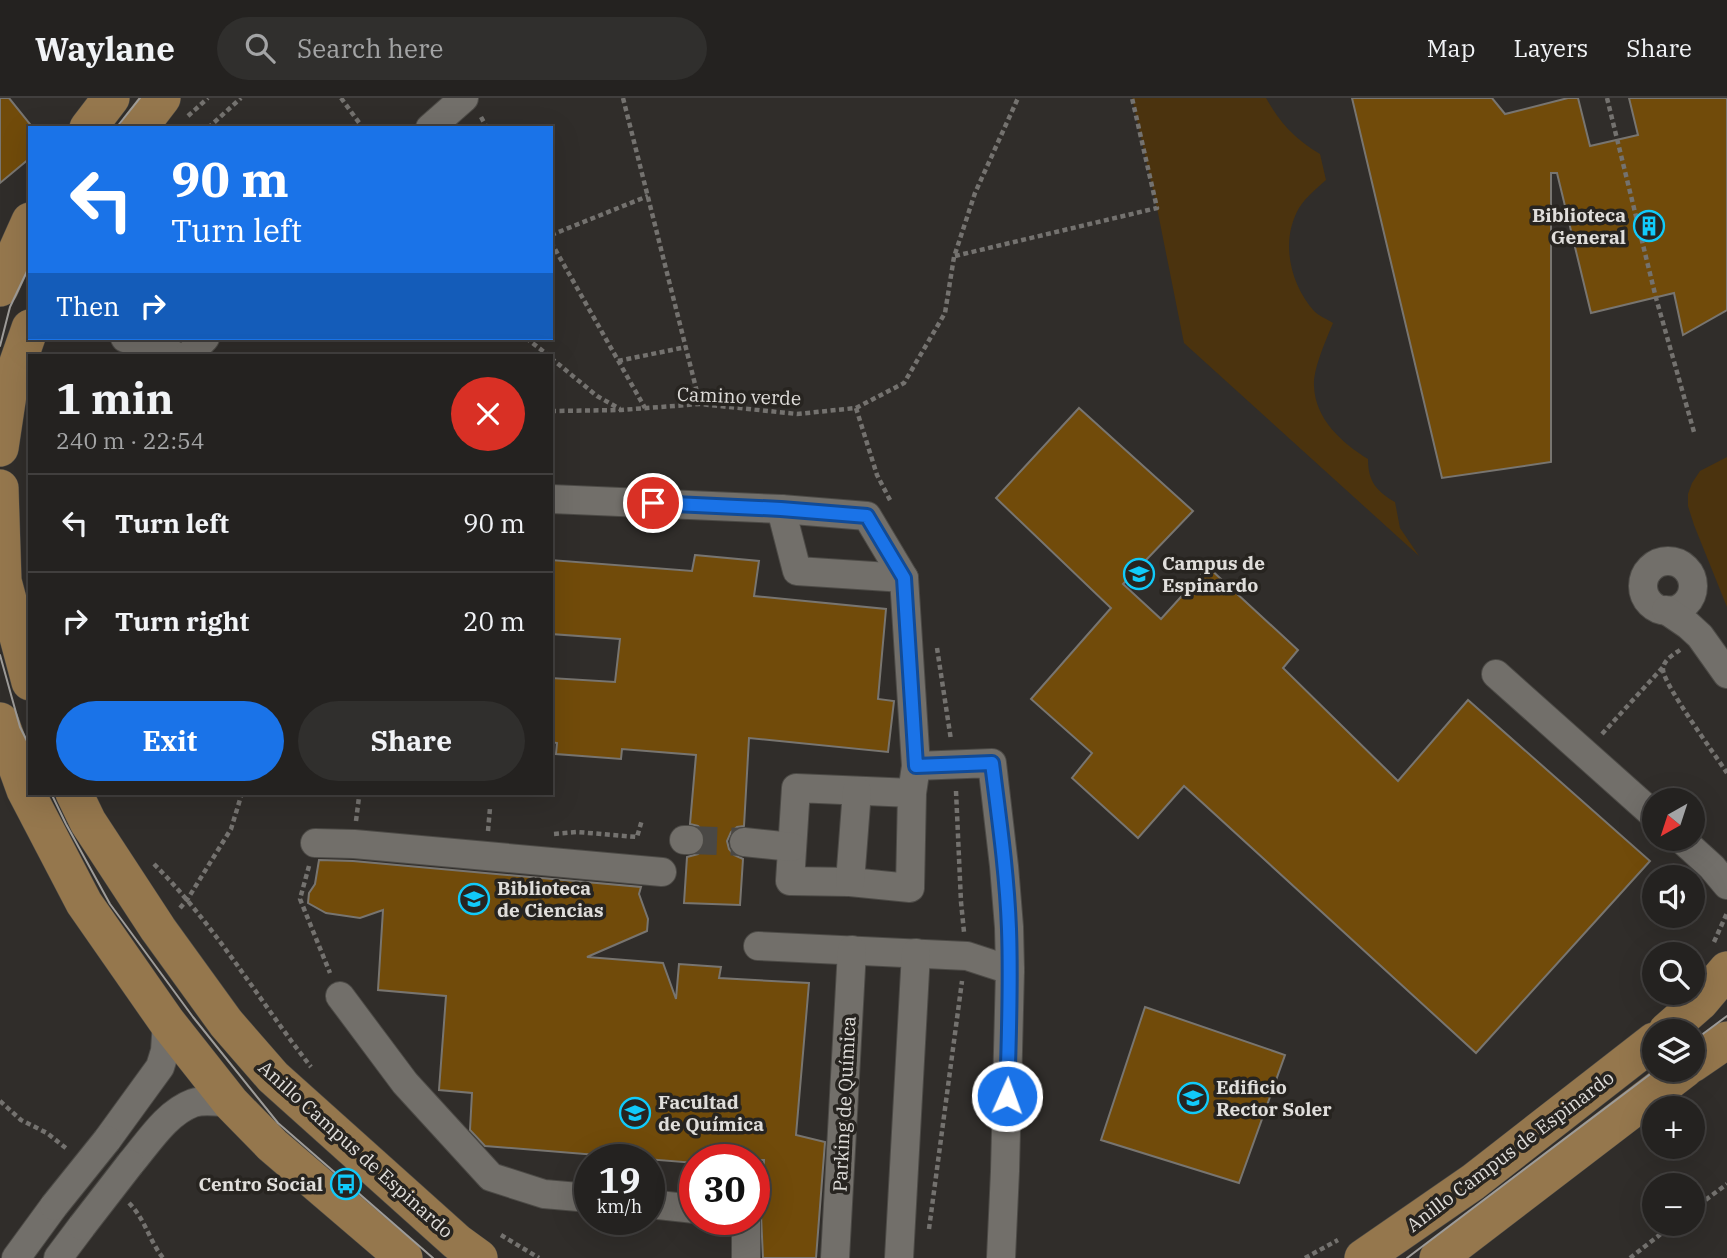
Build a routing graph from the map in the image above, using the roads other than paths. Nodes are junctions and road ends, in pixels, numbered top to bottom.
1 (111, 98) edge
2 (464, 98) edge
3 (173, 109) edge
4 (90, 126) edge
5 (143, 126) edge
6 (432, 126) edge
7 (28, 225) edge
8 (0, 288) edge
9 (28, 334) edge
10 (131, 340) edge
11 (203, 340) edge
12 (171, 354) edge
13 (190, 354) edge
14 (0, 448) edge
15 (0, 488) edge
16 (553, 499) edge
17 (781, 509) junction
18 (904, 578) junction
19 (1692, 592) junction
20 (1666, 610) junction
21 (1700, 636) junction
22 (1496, 674) dead end
23 (1727, 674) edge
24 (28, 675) edge
25 (0, 721) edge
26 (914, 780) junction
27 (857, 791) junction
28 (75, 795) edge
29 (1642, 804) edge
30 (744, 842) tunnel mouth
31 (315, 843) road end
32 (792, 847) junction
33 (1695, 851) edge
34 (662, 872) dead end
35 (1722, 875) edge
36 (850, 882) junction
37 (758, 946) dead end
38 (852, 950) junction
39 (916, 953) junction
40 (1727, 970) edge
41 (1010, 971) junction
42 (340, 996) road end
43 (1680, 1019) edge
44 (167, 1022) junction
45 (1727, 1040) edge
46 (1642, 1050) edge
47 (1705, 1055) edge
48 (1668, 1082) edge
49 (231, 1103) junction
50 (574, 1197) edge
51 (746, 1235) edge
52 (488, 1245) edge
53 (16, 1258) edge
54 (58, 1258) edge
55 (404, 1258) edge
56 (746, 1258) edge
57 (835, 1258) edge
58 (898, 1258) edge
59 (1000, 1258) edge
60 (1363, 1258) edge
61 (1438, 1258) edge

1 - 4 main road
2 - 6 street
3 - 5 main road
7 - 8 main road
9 - 14 main road
10 - 12 street
11 - 13 street
15 - 24 main road
16 - 17 street
17 - 18 street
17 - 18 street
18 - 26 street
19 - 20 street
19 - 20 street
19 - 21 street
20 - 21 street
21 - 23 street
22 - 29 street
25 - 44 main road
26 - 27 street
26 - 36 street
26 - 41 street
27 - 32 street
27 - 36 street
28 - 52 main road, Anillo Campus de Espinardo
30 - 32 street
31 - 34 street
32 - 36 street
33 - 35 street
37 - 38 street
38 - 39 street
38 - 57 street, Parking de Química
39 - 41 street
39 - 58 street
40 - 43 main road, Anillo Campus de Espinardo
41 - 59 street
42 - 50 street
44 - 49 main road
44 - 53 street, bridge
45 - 47 main road
46 - 60 main road, Anillo Campus de Espinardo
48 - 61 main road, Anillo Campus de Espinardo
49 - 54 street, bridge
49 - 55 main road
51 - 56 street

